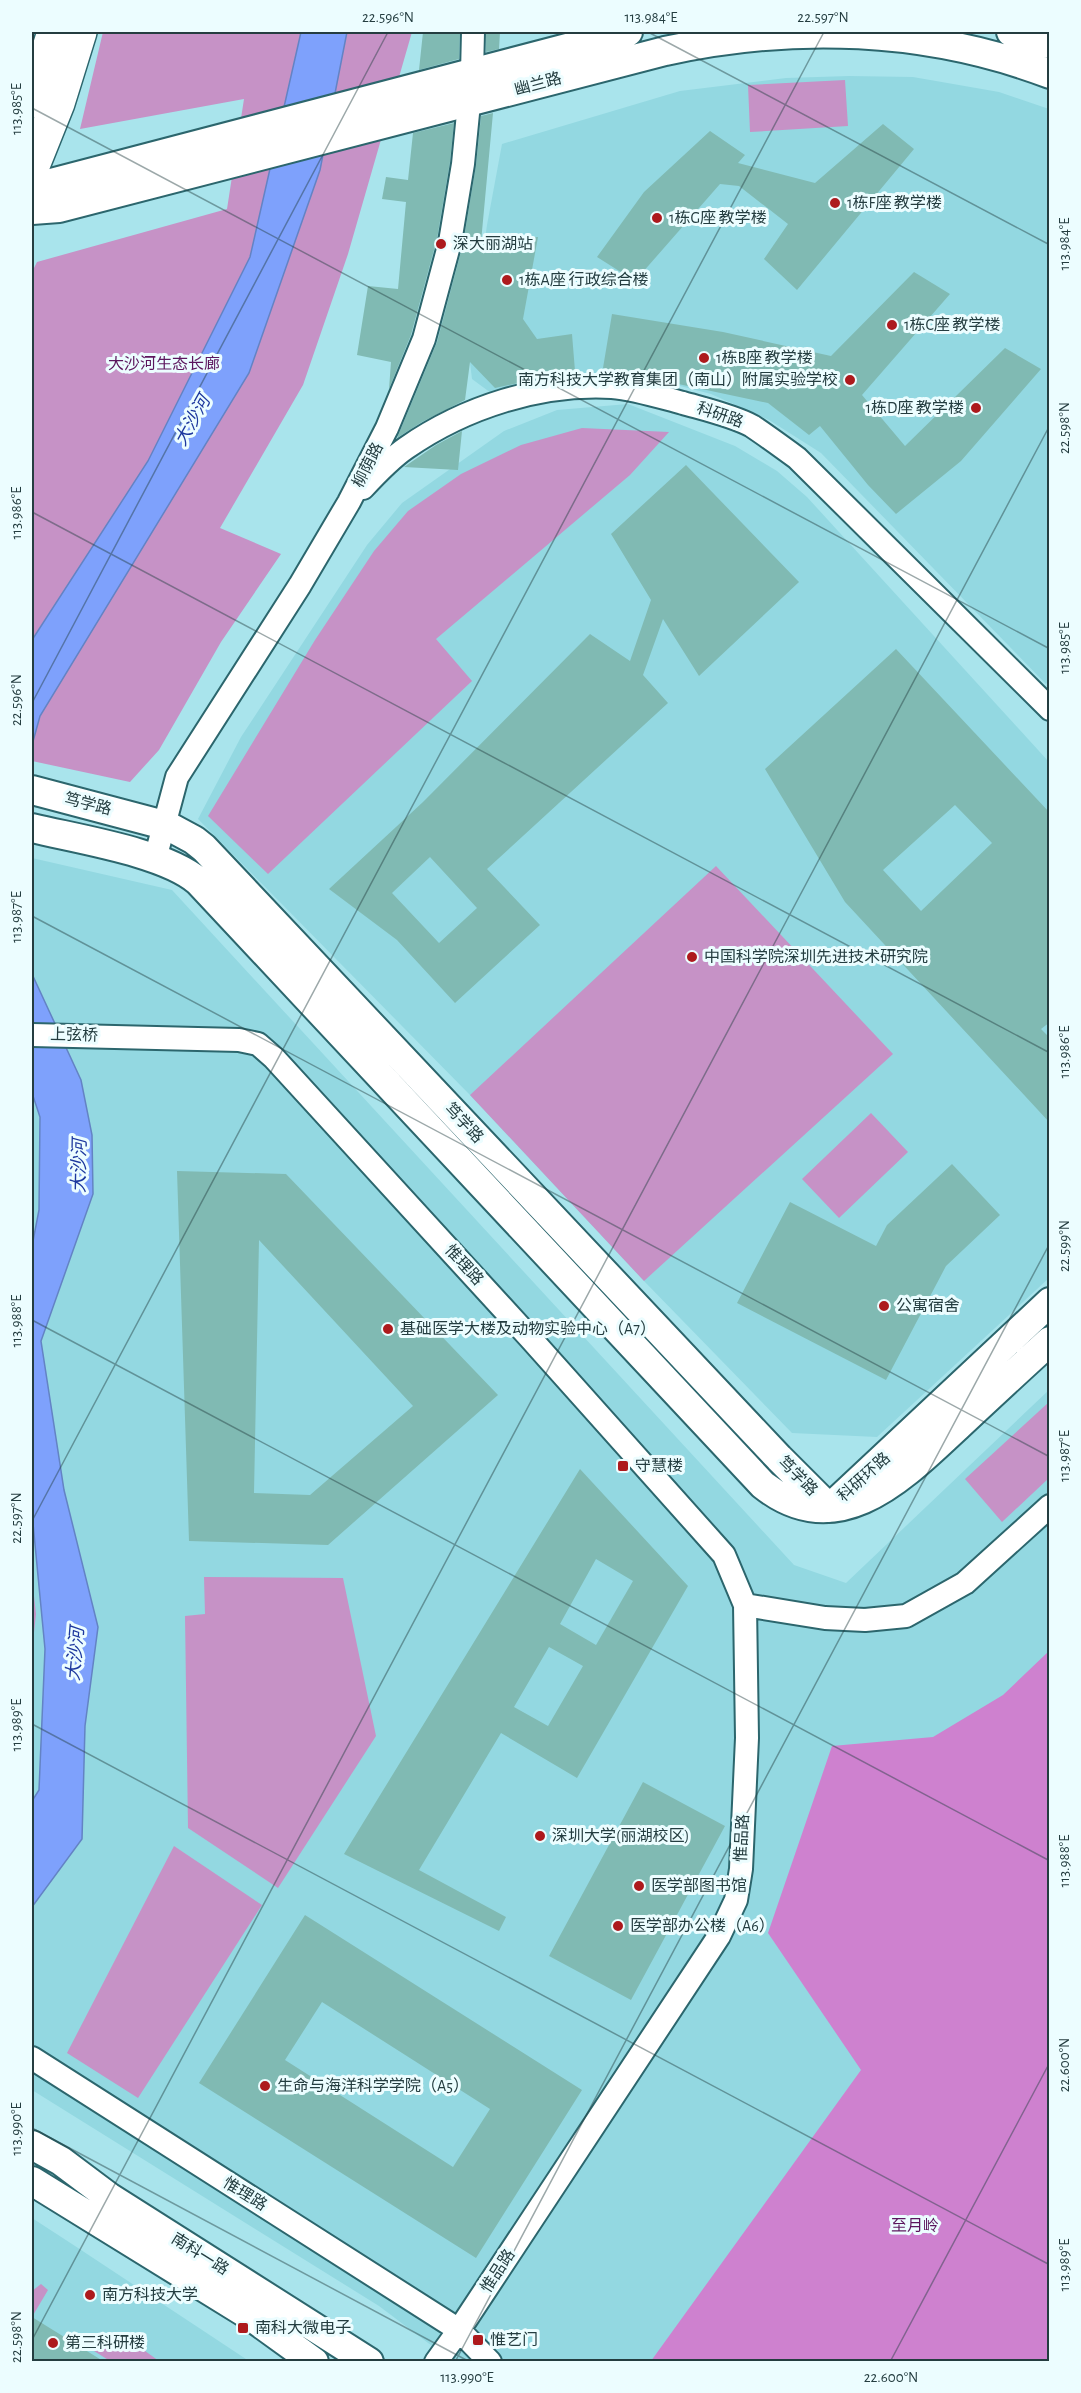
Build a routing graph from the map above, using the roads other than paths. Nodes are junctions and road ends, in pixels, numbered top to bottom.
1 (54, 32) edge
2 (80, 32) edge
3 (473, 32) edge
4 (628, 32) edge
5 (1011, 32) edge
6 (1050, 44) edge
7 (472, 73) junction
8 (1050, 74) edge
9 (32, 101) edge
10 (470, 101) junction
11 (32, 168) edge
12 (32, 188) edge
13 (32, 210) edge
14 (349, 502) junction
15 (1050, 709) edge
16 (35, 791) edge
17 (164, 824) junction
18 (37, 829) edge
19 (155, 859) junction
20 (32, 1035) edge
21 (117, 1036) joint
22 (1050, 1302) edge
23 (1050, 1341) edge
24 (1050, 1506) edge
25 (830, 1508) junction
26 (745, 1605) junction
27 (32, 2058) edge
28 (32, 2145) edge
29 (32, 2181) edge
30 (459, 2330) junction
31 (314, 2361) edge
32 (369, 2361) edge
33 (436, 2361) edge
34 (490, 2361) edge

1 - 9 main road
2 - 11 main road
3 - 7 street, 柳荫路
4 - 7 street, 幽兰路
5 - 6 street
7 - 10 street, 柳荫路
7 - 12 street, 幽兰路
8 - 10 street, 幽兰路
10 - 13 street, 幽兰路
10 - 14 street, 柳荫路
14 - 15 street, 科研路
14 - 17 street, 柳荫路
16 - 17 street, 笃学路
17 - 19 street, 柳荫路
17 - 25 street, 笃学路
18 - 19 street, 笃学路
19 - 25 street, 笃学路
20 - 21 street, 上弦桥
21 - 26 street, 惟理路
22 - 25 street, 科研环路
23 - 25 street, 科研环路
24 - 26 street
26 - 30 street, 惟品路
27 - 30 street, 惟理路
28 - 32 street, 南科一路
29 - 31 street, 南科一路
30 - 33 street, 惟品路
30 - 34 street, 惟理路

